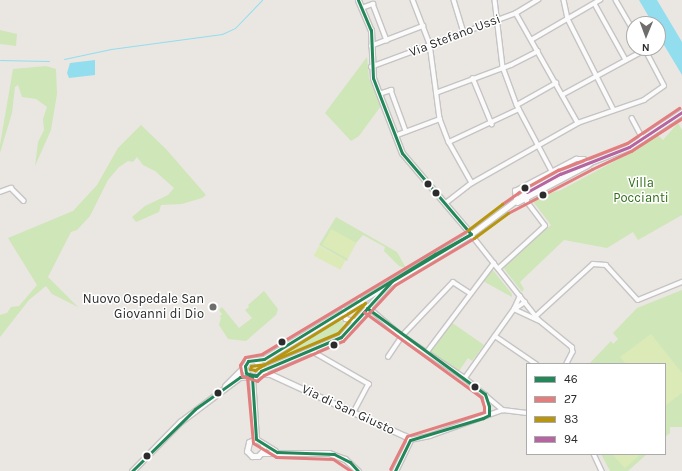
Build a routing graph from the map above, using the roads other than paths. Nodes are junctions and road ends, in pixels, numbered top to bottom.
1 (358, 0) edge
2 (413, 0) edge
3 (454, 0) edge
4 (495, 0) edge
5 (538, 0) edge
6 (564, 0) edge
7 (600, 0) edge
8 (616, 0) edge
9 (594, 4) junction
10 (362, 8) junction
11 (516, 13) junction
12 (626, 17) edge
13 (568, 19) junction
14 (496, 20) junction
15 (423, 26) junction
16 (464, 32) junction
17 (387, 40) junction
18 (531, 40) junction
19 (430, 44) junction
20 (371, 46) junction
21 (538, 51) junction
22 (633, 56) edge
23 (649, 56) edge
24 (626, 60) junction
25 (371, 67) junction
26 (503, 67) junction
27 (597, 75) junction
28 (473, 78) junction
29 (556, 83) junction
30 (436, 93) junction
31 (379, 94) junction
32 (562, 95) junction
33 (518, 107) junction
34 (614, 110) junction
35 (682, 112) edge
36 (632, 118) dead end
37 (440, 119) junction
38 (578, 123) junction
39 (492, 124) junction
40 (406, 131) junction
41 (395, 136) junction
42 (643, 139) junction
43 (449, 142) junction
44 (538, 144) junction
45 (590, 164) junction
46 (552, 171) junction
47 (533, 182) junction
48 (472, 183) junction
49 (538, 189) junction
50 (0, 192) edge
51 (527, 197) junction
52 (516, 199) junction
53 (24, 201) dead end
54 (446, 203) junction
55 (504, 209) junction
56 (471, 234) junction
57 (494, 263) junction
58 (499, 268) junction
59 (392, 280) junction
60 (682, 282) edge
61 (470, 293) junction
62 (520, 296) junction
63 (360, 300) junction
64 (525, 302) junction
65 (367, 308) junction
66 (345, 309) junction
67 (514, 309) junction
68 (536, 316) junction
69 (355, 321) junction
70 (541, 322) junction
71 (402, 336) junction
72 (495, 336) junction
73 (312, 351) junction
74 (427, 352) junction
75 (388, 356) dead end
76 (256, 360) junction
77 (535, 363) edge
78 (567, 363) edge
79 (245, 366) junction
80 (260, 372) junction
81 (251, 377) junction
82 (465, 378) junction
83 (221, 391) junction
84 (485, 394) junction
85 (505, 410) junction
86 (354, 412) junction
87 (526, 413) edge
88 (489, 415) junction
89 (256, 439) junction
90 (410, 440) junction
91 (263, 444) junction
92 (277, 452) junction
93 (262, 453) junction
94 (594, 455) edge
95 (396, 470) edge
96 (132, 471) edge
97 (358, 471) edge
98 (602, 471) edge

1 - 10 main road
2 - 15 street
3 - 16 street
4 - 14 street
5 - 11 street, Via Stefano Ussi
6 - 13 street
7 - 9 street
8 - 12 street
9 - 13 street
9 - 24 street
10 - 17 street
10 - 20 main road
11 - 14 street, Via Stefano Ussi
11 - 18 street
13 - 18 street
13 - 27 street
14 - 16 street, Via Stefano Ussi
14 - 26 street
15 - 17 street
15 - 19 street
16 - 19 street, Via Stefano Ussi
17 - 20 street
18 - 21 street
19 - 25 street, Via Stefano Ussi
19 - 30 street
20 - 25 main road
21 - 26 street
21 - 29 street
22 - 24 street
23 - 34 street
24 - 27 street
25 - 31 main road
26 - 28 street
26 - 33 street
27 - 32 street
27 - 34 street
28 - 30 street
28 - 39 street
29 - 32 street
29 - 33 street
30 - 37 street
31 - 40 street
31 - 41 main road
32 - 38 street
33 - 39 street
33 - 44 street
34 - 38 street
35 - 42 main road
36 - 42 street
37 - 40 street
37 - 43 street
38 - 44 street
39 - 43 street
40 - 41 street
41 - 54 main road
42 - 45 main road
43 - 48 street
44 - 46 street
44 - 48 street
45 - 46 street
45 - 49 main road
46 - 47 street
47 - 49 street
47 - 52 street
48 - 54 street
49 - 51 main road
49 - 52 main road
50 - 53 street
51 - 55 main road
51 - 58 street
52 - 55 main road
54 - 56 main road
55 - 56 main road
56 - 57 street
56 - 59 main road
57 - 58 street
57 - 61 street
58 - 62 street
59 - 63 main road
59 - 65 main road
60 - 68 street
61 - 71 street
61 - 74 street
62 - 64 street
62 - 67 street
63 - 65 street
63 - 66 main road
64 - 67 street
64 - 68 street
65 - 69 main road
65 - 71 street
66 - 69 street
66 - 76 main road
67 - 70 street
67 - 72 street
68 - 70 street
69 - 73 main road
70 - 78 street
71 - 74 street
71 - 75 street
72 - 77 street
72 - 82 street
73 - 80 main road
73 - 86 street
74 - 82 street
76 - 79 main road
76 - 80 main road
79 - 81 main road
79 - 83 street
80 - 81 main road
80 - 86 main road, Via di San Giusto
81 - 83 street
81 - 89 main road
82 - 84 street
83 - 96 street
84 - 85 street
84 - 88 street
85 - 87 street, Via di San Giusto
85 - 88 street, Via di San Giusto
86 - 90 main road, Via di San Giusto
88 - 90 street, Via di San Giusto
89 - 91 main road
89 - 93 main road
90 - 95 main road
91 - 92 main road
91 - 93 main road
92 - 93 main road
92 - 97 main road
94 - 98 street

